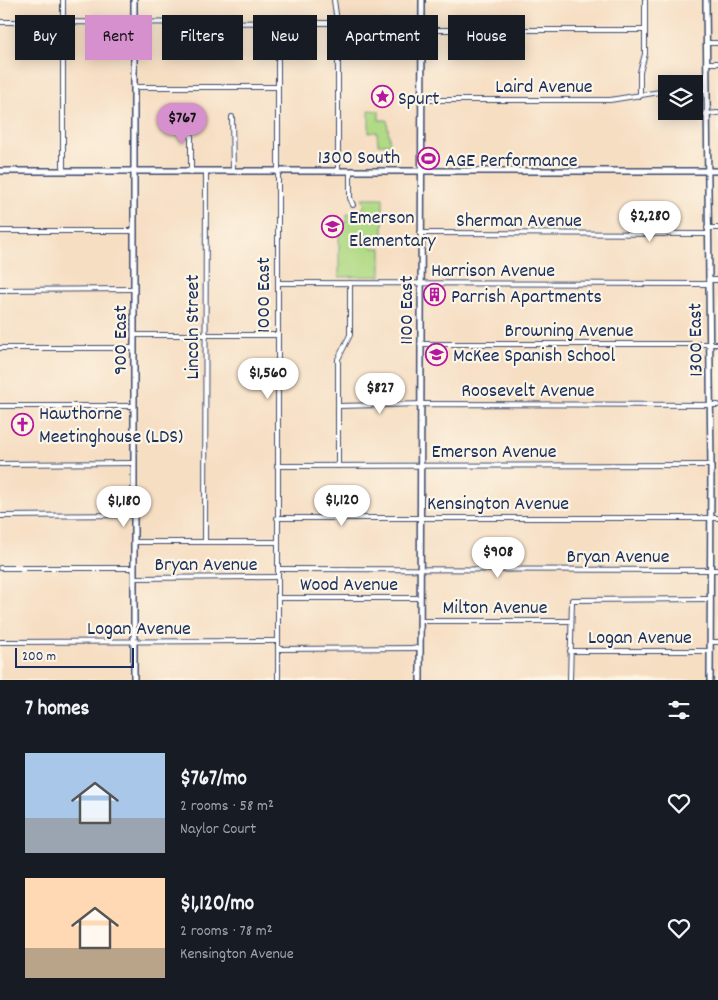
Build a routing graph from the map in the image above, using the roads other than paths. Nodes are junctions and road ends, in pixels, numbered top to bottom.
1 (63, 0) edge
2 (134, 0) edge
3 (334, 0) edge
4 (422, 0) edge
5 (644, 0) edge
6 (706, 0) edge
7 (63, 15) edge
8 (134, 15) edge
9 (336, 15) edge
10 (422, 15) edge
11 (0, 22) edge
12 (15, 22) edge
13 (152, 23) edge
14 (327, 23) edge
15 (438, 30) edge
16 (644, 30) junction
17 (706, 43) junction
18 (718, 43) edge
19 (63, 60) edge
20 (134, 60) edge
21 (278, 60) dead end
22 (337, 60) edge
23 (422, 60) edge
24 (706, 63) junction
25 (718, 63) edge
26 (134, 87) junction
27 (278, 87) junction
28 (706, 90) joint
29 (658, 93) edge
30 (640, 96) junction
31 (421, 100) junction
32 (706, 114) junction
33 (718, 114) edge
34 (232, 117) dead end
35 (191, 118) dead end
36 (0, 171) edge
37 (63, 171) junction
38 (278, 171) junction
39 (338, 171) junction
40 (350, 171) junction
41 (420, 171) junction
42 (706, 171) junction
43 (718, 171) edge
44 (134, 172) junction
45 (191, 172) junction
46 (206, 172) junction
47 (232, 172) junction
48 (353, 205) dead end
49 (718, 228) edge
50 (0, 231) edge
51 (134, 231) junction
52 (707, 231) junction
53 (420, 234) junction
54 (718, 280) edge
55 (708, 282) junction
56 (278, 283) junction
57 (350, 283) junction
58 (420, 284) junction
59 (134, 289) junction
60 (0, 290) edge
61 (134, 335) junction
62 (206, 335) junction
63 (278, 335) junction
64 (420, 344) junction
65 (709, 344) junction
66 (718, 344) edge
67 (0, 348) edge
68 (134, 348) junction
69 (420, 405) junction
70 (710, 405) junction
71 (718, 405) edge
72 (0, 406) edge
73 (134, 406) junction
74 (338, 406) junction
75 (713, 462) junction
76 (134, 463) junction
77 (0, 464) edge
78 (420, 465) junction
79 (277, 466) junction
80 (338, 466) junction
81 (134, 515) junction
82 (0, 516) edge
83 (420, 517) junction
84 (277, 518) junction
85 (710, 518) junction
86 (718, 518) edge
87 (134, 542) junction
88 (205, 542) junction
89 (278, 542) junction
90 (0, 568) edge
91 (134, 568) junction
92 (278, 569) junction
93 (420, 569) junction
94 (710, 570) junction
95 (718, 570) edge
96 (278, 577) junction
97 (134, 578) junction
98 (278, 598) junction
99 (420, 598) junction
100 (710, 599) junction
101 (420, 621) junction
102 (570, 621) junction
103 (278, 641) junction
104 (0, 642) edge
105 (134, 642) junction
106 (710, 642) junction
107 (718, 642) edge
108 (420, 648) junction
109 (278, 649) junction
110 (570, 651) junction
111 (710, 651) junction
112 (134, 680) edge
113 (278, 680) edge
114 (420, 680) edge
115 (570, 680) edge
116 (710, 680) edge

1 - 7 street
2 - 8 street, 900 East
3 - 9 street
4 - 10 street, 1100 East
5 - 16 street
6 - 17 street, 1300 East
11 - 12 street
13 - 14 street
15 - 16 street
16 - 30 street
17 - 18 street
17 - 24 street, 1300 East
19 - 37 street
20 - 26 street, 900 East
21 - 27 street, 1000 East
22 - 39 street
23 - 31 street, 1100 East
24 - 25 street
24 - 28 street, 1300 East
26 - 27 street
26 - 44 street, 900 East
27 - 38 street, 1000 East
28 - 32 street, 1300 East
29 - 30 street, Laird Avenue
30 - 31 street, Laird Avenue
31 - 41 street, 1100 East
32 - 33 street
32 - 42 street, 1300 East
34 - 47 street
35 - 45 street
36 - 37 street, 1300 South
37 - 44 street, 1300 South
38 - 39 street, 1300 South
38 - 47 street, 1300 South
38 - 56 street, 1000 East
39 - 40 street, 1300 South
40 - 41 street, 1300 South
40 - 48 street
41 - 42 street, 1300 South
41 - 53 street, 1100 East
42 - 43 street, 1300 South
42 - 52 street, 1300 East
44 - 45 street, 1300 South
44 - 51 street, 900 East
45 - 46 street, 1300 South
46 - 47 street, 1300 South
46 - 62 street, Lincoln Street
49 - 52 street, Sherman Avenue
50 - 51 street
51 - 59 street, 900 East
52 - 53 street, Sherman Avenue
52 - 55 street, 1300 East
53 - 58 street, 1100 East
54 - 55 street, Harrison Avenue
55 - 58 street, Harrison Avenue
55 - 65 street, 1300 East
56 - 57 street, Harrison Avenue
56 - 63 street, 1000 East
57 - 58 street, Harrison Avenue
57 - 74 street
58 - 64 street, 1100 East
59 - 60 street
59 - 61 street, 900 East
61 - 62 street
61 - 68 street, 900 East
62 - 63 street
62 - 88 street, Lincoln Street
63 - 79 street, 1000 East
64 - 65 street, Browning Avenue
64 - 69 street, 1100 East
65 - 66 street, Browning Avenue
65 - 70 street, 1300 East
67 - 68 street
68 - 73 street, 900 East
69 - 70 street, Roosevelt Avenue
69 - 74 street, Roosevelt Avenue
69 - 78 street, 1100 East
70 - 71 street, Roosevelt Avenue
70 - 75 street, 1300 East
72 - 73 street
73 - 76 street, 900 East
74 - 80 street
75 - 78 street, Emerson Avenue
75 - 85 street, 1300 East
76 - 77 street
76 - 81 street, 900 East
78 - 80 street, Emerson Avenue
78 - 83 street, 1100 East
79 - 80 street, Emerson Avenue
79 - 84 street, 1000 East
81 - 82 street
81 - 87 street, 900 East
83 - 84 street, Kensington Avenue
83 - 85 street, Kensington Avenue
83 - 93 street, 1100 East
84 - 89 street, 1000 East
85 - 86 street, Kensington Avenue
85 - 94 street, 1300 East
87 - 88 street
87 - 91 street, 900 East
88 - 89 street
89 - 92 street, 1000 East
90 - 91 street, Bryan Avenue
91 - 97 street, 900 East
92 - 93 street, Bryan Avenue
92 - 96 street, 1000 East
93 - 94 street, Bryan Avenue
93 - 99 street, 1100 East
94 - 95 street, Bryan Avenue
94 - 100 street, 1300 East
96 - 97 street, Bryan Avenue
96 - 98 street, 1000 East
97 - 105 street, 900 East
98 - 99 street, Wood Avenue
98 - 103 street, 1000 East
99 - 101 street, 1100 East
100 - 102 street
100 - 106 street, 1300 East
101 - 102 street, Milton Avenue
101 - 108 street, 1100 East
102 - 110 street
103 - 105 street, Logan Avenue
103 - 109 street, 1000 East
104 - 105 street, Logan Avenue
105 - 112 street, 900 East
106 - 107 street, Logan Avenue
106 - 111 street, 1300 East
108 - 109 street
108 - 114 street, 1100 East
109 - 113 street, 1000 East
110 - 111 street, Logan Avenue
110 - 115 street
111 - 116 street, 1300 East

